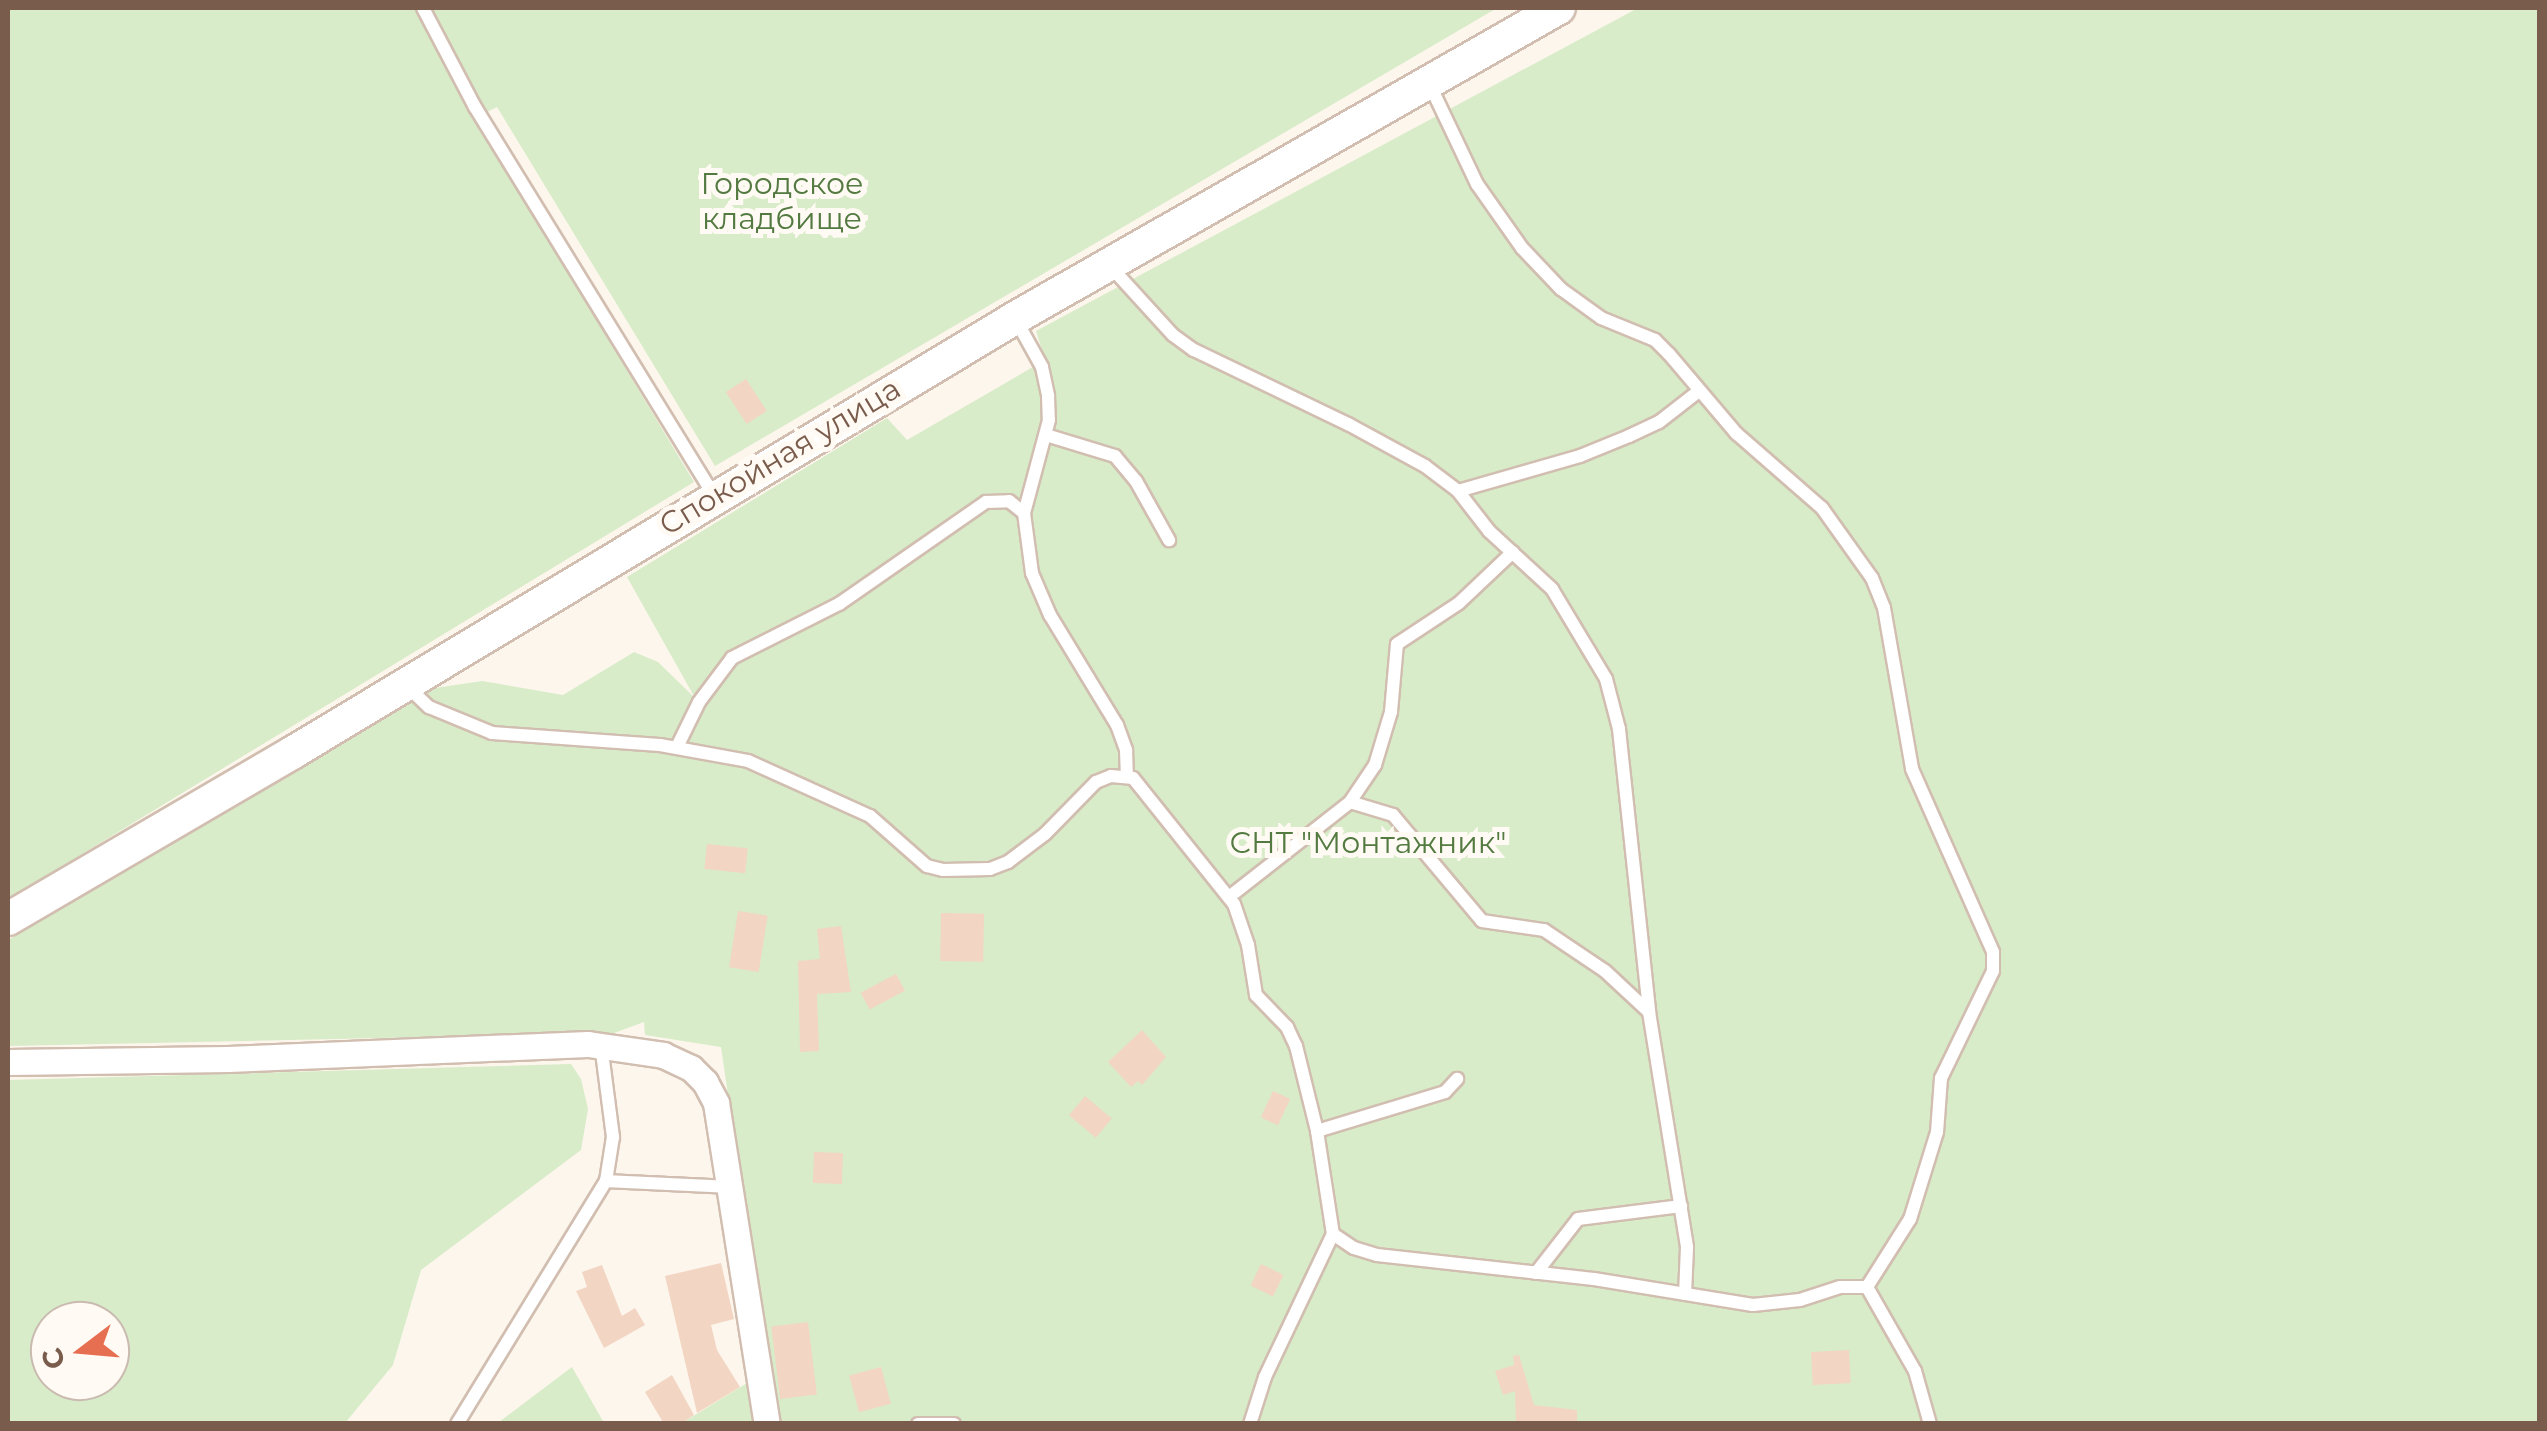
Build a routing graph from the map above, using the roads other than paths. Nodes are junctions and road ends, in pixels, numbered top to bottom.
1 (423, 8) edge
2 (1559, 8) edge
3 (1428, 81) junction
4 (1108, 264) junction
5 (1015, 318) junction
6 (1699, 391) junction
7 (1046, 435) junction
8 (1458, 491) junction
9 (714, 496) junction
10 (1024, 513) junction
11 (1169, 540) dead end
12 (1513, 552) junction
13 (406, 684) junction
14 (677, 747) junction
15 (1127, 776) junction
16 (1350, 802) junction
17 (1229, 896) junction
18 (8, 919) edge
19 (1650, 1012) junction
20 (600, 1045) junction
21 (8, 1062) edge
22 (1457, 1079) dead end
23 (1317, 1131) junction
24 (606, 1182) junction
25 (731, 1186) junction
26 (1681, 1206) junction
27 (1332, 1234) junction
28 (1536, 1272) junction
29 (1867, 1288) junction
30 (1685, 1294) junction
31 (458, 1424) edge
32 (767, 1424) edge
33 (918, 1424) edge
34 (954, 1424) edge
35 (1250, 1424) edge
36 (1930, 1424) edge

1 - 9 lane
2 - 3 street, Спокойная улица
3 - 4 street, Спокойная улица
3 - 6 lane
4 - 5 street, Спокойная улица
4 - 8 lane
5 - 7 lane
5 - 9 street, Спокойная улица
6 - 8 lane
6 - 29 lane
7 - 10 lane
7 - 11 lane
8 - 12 lane
9 - 13 street, Спокойная улица
10 - 14 lane
10 - 15 lane
12 - 16 lane
12 - 19 lane
13 - 14 lane
13 - 18 street, Спокойная улица
14 - 15 lane
15 - 17 lane
16 - 17 lane
16 - 19 lane
17 - 23 lane
19 - 26 lane
20 - 21 street
20 - 24 lane
20 - 25 street
22 - 23 lane
23 - 27 lane
24 - 25 lane
24 - 31 lane
25 - 32 street
26 - 28 lane
26 - 30 lane
27 - 28 lane
27 - 35 lane
28 - 30 lane
29 - 30 lane
29 - 36 lane
33 - 34 lane

